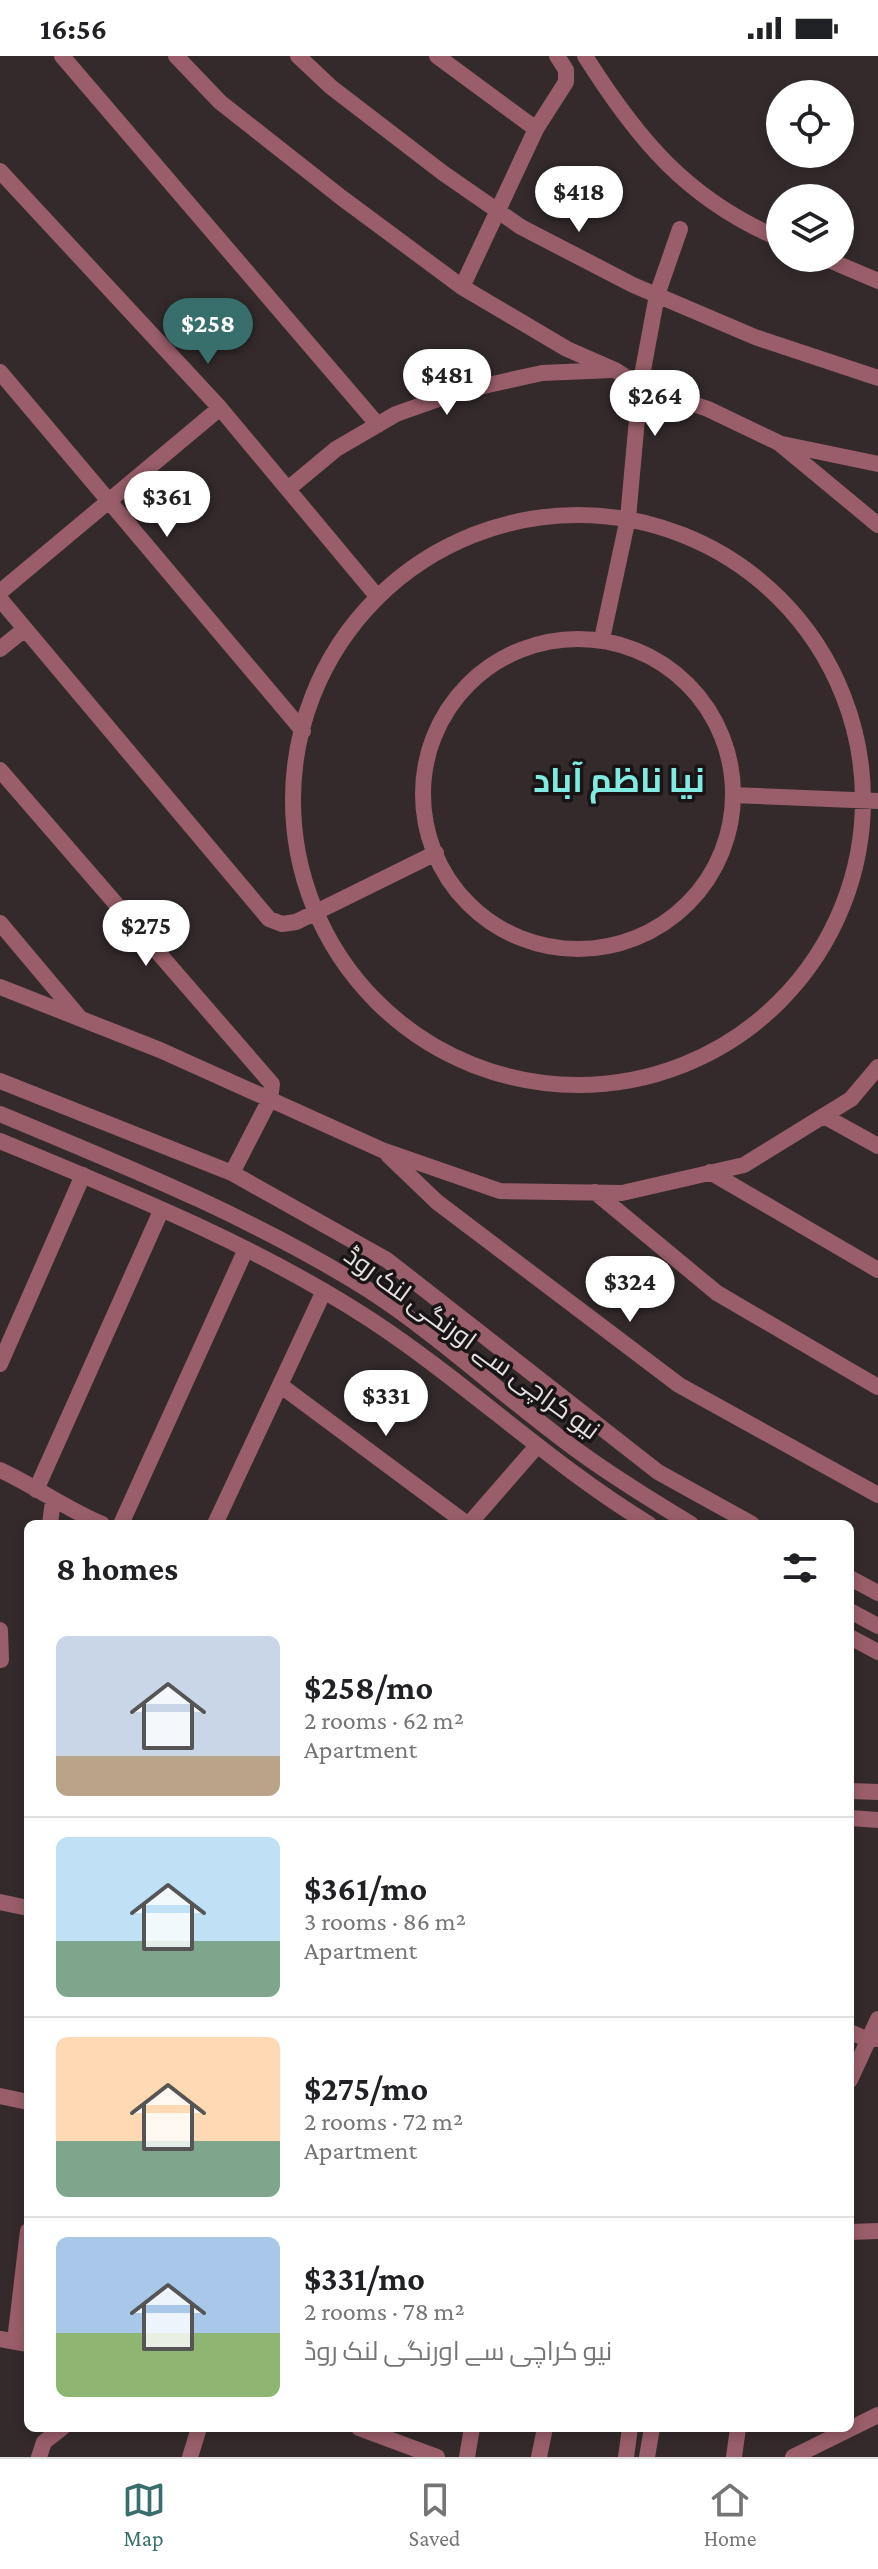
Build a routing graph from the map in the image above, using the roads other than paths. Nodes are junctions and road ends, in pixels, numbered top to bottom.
1 (62, 56) edge
2 (176, 56) edge
3 (298, 56) edge
4 (437, 56) edge
5 (557, 56) edge
6 (585, 56) edge
7 (536, 129) junction
8 (0, 171) edge
9 (498, 211) junction
10 (680, 229) dead end
11 (766, 233) edge
12 (854, 271) edge
13 (878, 281) edge
14 (462, 287) junction
15 (657, 295) junction
16 (615, 370) junction
17 (0, 372) edge
18 (878, 378) edge
19 (640, 386) junction
20 (220, 408) junction
21 (378, 425) junction
22 (779, 443) junction
23 (878, 464) edge
24 (288, 489) junction
25 (109, 501) junction
26 (628, 518) junction
27 (878, 525) edge
28 (0, 592) edge
29 (376, 595) junction
30 (0, 599) edge
31 (25, 629) junction
32 (602, 639) junction
33 (0, 649) edge
34 (303, 731) junction
35 (0, 770) edge
36 (733, 795) junction
37 (871, 801) edge
38 (436, 853) junction
39 (318, 911) junction
40 (0, 923) edge
41 (0, 987) edge
42 (80, 1018) junction
43 (878, 1067) edge
44 (0, 1081) edge
45 (270, 1099) junction
46 (0, 1114) edge
47 (824, 1116) junction
48 (0, 1141) edge
49 (878, 1146) edge
50 (382, 1150) junction
51 (710, 1172) junction
52 (232, 1173) junction
53 (83, 1175) junction
54 (595, 1192) junction
55 (161, 1211) junction
56 (229, 1213) junction
57 (219, 1237) junction
58 (246, 1249) junction
59 (878, 1270) edge
60 (324, 1291) junction
61 (0, 1364) edge
62 (280, 1385) junction
63 (878, 1387) edge
64 (537, 1446) junction
65 (0, 1470) edge
66 (36, 1490) junction
67 (878, 1495) edge
68 (53, 1501) junction
69 (51, 1520) edge
70 (93, 1520) edge
71 (123, 1520) edge
72 (217, 1520) edge
73 (463, 1520) edge
74 (472, 1520) edge
75 (642, 1520) edge
76 (685, 1520) edge
77 (745, 1520) edge
78 (854, 1580) edge
79 (878, 1593) edge
80 (854, 1613) edge
81 (878, 1626) edge
82 (0, 1630) edge
83 (854, 1639) edge
84 (878, 1652) edge
85 (1, 1660) edge
86 (854, 1791) edge
87 (878, 1792) edge
88 (854, 1818) edge
89 (878, 1820) edge
90 (0, 1902) edge
91 (24, 1907) edge
92 (878, 2019) edge
93 (873, 2039) edge
94 (854, 2073) edge
95 (0, 2096) edge
96 (24, 2101) edge
97 (878, 2231) edge
98 (854, 2232) edge
99 (24, 2262) edge
100 (14, 2341) edge
101 (878, 2415) edge
102 (854, 2427) edge
103 (57, 2432) edge
104 (198, 2432) edge
105 (471, 2432) edge
106 (544, 2432) edge
107 (629, 2432) edge
108 (651, 2432) edge
109 (737, 2432) edge
110 (812, 2432) edge
111 (844, 2432) edge
112 (389, 2434) edge
113 (814, 2447) junction
114 (428, 2455) edge
115 (39, 2457) edge
116 (190, 2457) edge
117 (467, 2457) edge
118 (539, 2457) edge
119 (626, 2457) edge
120 (647, 2457) edge
121 (734, 2457) edge
122 (793, 2457) edge

1 - 21 street
2 - 14 street
3 - 9 street
4 - 7 street
5 - 7 street
6 - 11 street
7 - 9 street
8 - 20 street
9 - 14 street
9 - 15 street
10 - 15 street
12 - 13 street
14 - 16 street
15 - 18 street
15 - 19 street
16 - 19 street
16 - 21 street
17 - 25 street
19 - 22 street
19 - 26 street
20 - 24 street
20 - 25 street
21 - 24 street
22 - 23 street
22 - 27 street
24 - 29 street
25 - 28 street
25 - 34 street
26 - 29 street
26 - 32 street
26 - 37 street
29 - 34 street
30 - 31 street
31 - 33 street
31 - 39 street
32 - 36 street
32 - 38 street
34 - 39 street
35 - 45 street
36 - 37 street
36 - 38 street
37 - 39 street
38 - 39 street
40 - 42 street
41 - 42 street
42 - 45 street
43 - 47 street
44 - 52 street
45 - 50 street
45 - 52 street
46 - 56 street, نیو کراچی سے اورنگی لنک روڈ
47 - 49 street
47 - 51 street
48 - 53 street, نیو کراچی سے اورنگی لنک روڈ
50 - 54 street
50 - 67 street
51 - 54 street
51 - 59 street
52 - 77 street
53 - 55 street, نیو کراچی سے اورنگی لنک روڈ
53 - 61 street
54 - 63 street
55 - 57 street, نیو کراچی سے اورنگی لنک روڈ
55 - 66 street
56 - 57 street
56 - 76 street, نیو کراچی سے اورنگی لنک روڈ
57 - 58 street, نیو کراچی سے اورنگی لنک روڈ
58 - 60 street, نیو کراچی سے اورنگی لنک روڈ
58 - 71 street
60 - 62 street
60 - 64 street, نیو کراچی سے اورنگی لنک روڈ
62 - 72 street
62 - 73 street
64 - 74 street
64 - 75 street, نیو کراچی سے اورنگی لنک روڈ
65 - 66 street
66 - 68 street
68 - 69 street
68 - 70 street
78 - 79 street
80 - 81 street
82 - 85 street
83 - 84 street
86 - 87 street
88 - 89 street
90 - 91 street
92 - 93 street
93 - 94 street
95 - 96 street
97 - 98 street
99 - 100 street
101 - 102 street
103 - 115 street
104 - 116 street
105 - 117 street
106 - 118 street
107 - 119 street
108 - 120 street
109 - 121 street
110 - 113 street
111 - 113 street
112 - 114 street
113 - 122 street

